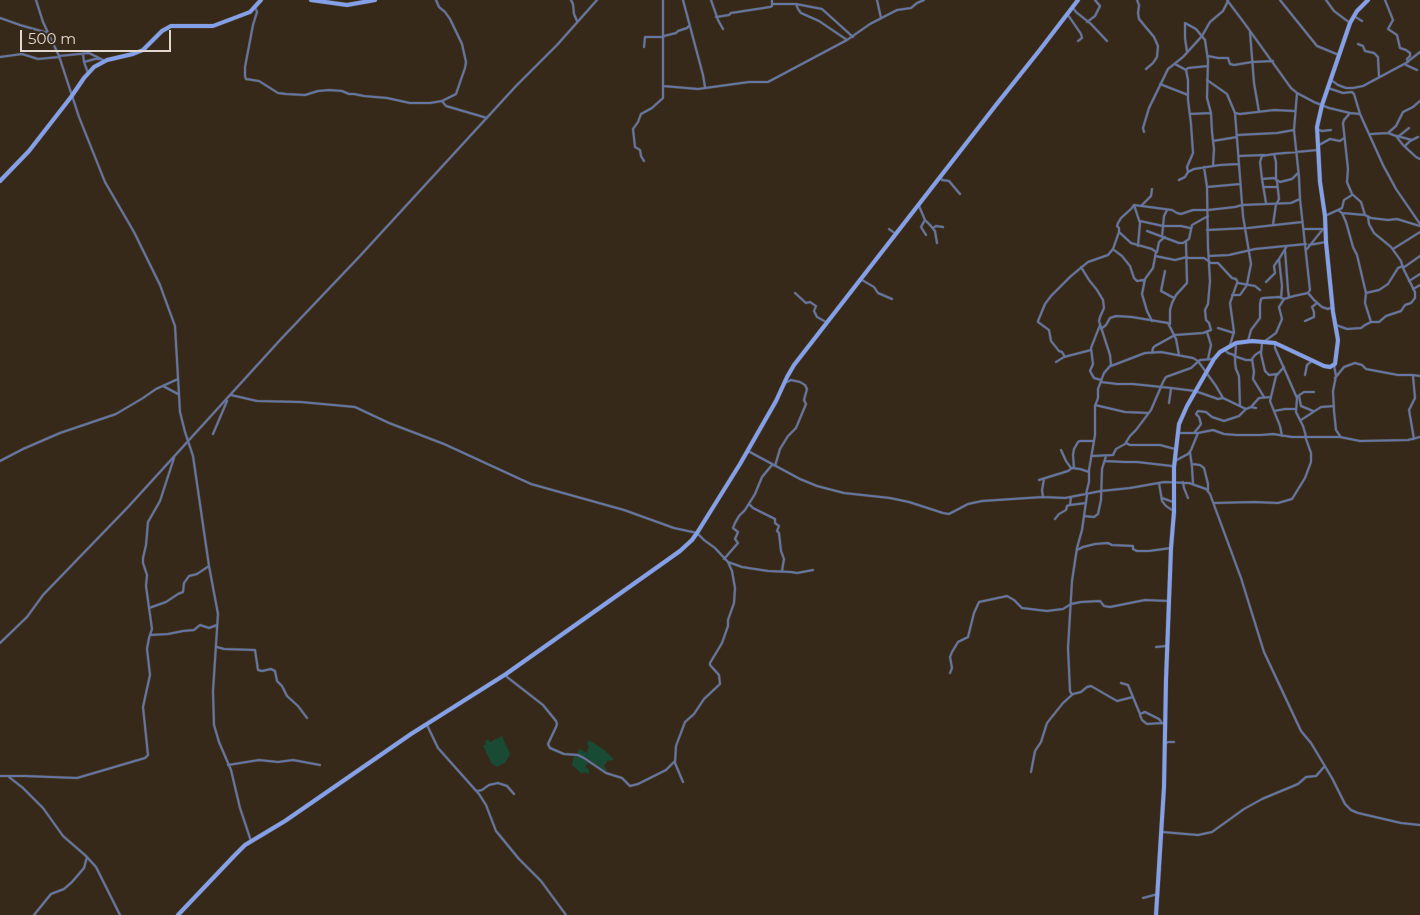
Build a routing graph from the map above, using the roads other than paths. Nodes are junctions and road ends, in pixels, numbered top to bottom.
1 (36, 0) edge
2 (262, 0) edge
3 (311, 0) edge
4 (375, 0) edge
5 (436, 0) edge
6 (571, 0) edge
7 (597, 0) edge
8 (663, 0) edge
9 (683, 0) edge
10 (711, 0) edge
11 (772, 0) edge
12 (877, 0) edge
13 (924, 0) edge
14 (1077, 0) edge
15 (1095, 0) edge
16 (1137, 0) edge
17 (1227, 0) edge
18 (1280, 0) edge
19 (1327, 0) edge
20 (1368, 0) edge
21 (1385, 0) edge
22 (772, 4) junction
23 (796, 4) junction
24 (255, 7) junction
25 (1072, 7) junction
26 (1067, 13) junction
27 (1354, 16) junction
28 (716, 17) junction
29 (0, 18) edge
30 (881, 18) junction
31 (577, 21) junction
32 (1362, 21) dead end
33 (1086, 22) junction
34 (1350, 24) junction
35 (689, 26) junction
36 (723, 29) dead end
37 (1250, 30) junction
38 (48, 33) junction
39 (663, 36) junction
40 (1202, 36) junction
41 (853, 37) junction
42 (847, 40) junction
43 (1078, 41) dead end
44 (1107, 41) dead end
45 (1358, 44) dead end
46 (644, 47) dead end
47 (1187, 52) junction
48 (1420, 52) edge
49 (83, 54) junction
50 (1208, 56) junction
51 (1339, 56) junction
52 (0, 57) edge
53 (59, 57) junction
54 (103, 60) junction
55 (1273, 61) junction
56 (84, 62) junction
57 (1252, 62) junction
58 (1408, 62) junction
59 (1176, 64) junction
60 (1405, 64) junction
61 (1208, 66) junction
62 (1146, 69) dead end
63 (1186, 70) junction
64 (1417, 70) dead end
65 (88, 73) junction
66 (1379, 77) junction
67 (1207, 80) junction
68 (1331, 80) junction
69 (1160, 84) junction
70 (663, 86) junction
71 (705, 88) junction
72 (1328, 88) junction
73 (1296, 93) junction
74 (1188, 95) junction
75 (72, 97) junction
76 (442, 101) junction
77 (1420, 101) edge
78 (1322, 105) junction
79 (1295, 111) junction
80 (1259, 112) junction
81 (1211, 113) junction
82 (1235, 113) junction
83 (1350, 113) junction
84 (1190, 114) junction
85 (1360, 114) junction
86 (487, 118) junction
87 (1409, 128) dead end
88 (1317, 129) junction
89 (1294, 130) junction
90 (1331, 130) dead end
91 (1144, 132) dead end
92 (1388, 133) junction
93 (1370, 134) junction
94 (1237, 136) junction
95 (1397, 136) junction
96 (1418, 136) dead end
97 (1344, 137) junction
98 (1213, 140) junction
99 (1412, 140) junction
100 (1405, 146) junction
101 (1319, 147) junction
102 (1296, 152) junction
103 (1274, 154) junction
104 (1245, 155) junction
105 (1264, 155) junction
106 (1238, 156) junction
107 (1420, 159) edge
108 (644, 161) dead end
109 (1239, 163) junction
110 (1213, 166) junction
111 (1204, 167) junction
112 (1188, 172) junction
113 (1299, 172) junction
114 (940, 177) junction
115 (1262, 179) junction
116 (1179, 180) dead end
117 (1277, 180) junction
118 (0, 181) edge
119 (1240, 184) junction
120 (1207, 187) junction
121 (1263, 188) junction
122 (1277, 188) junction
123 (1152, 189) dead end
124 (960, 194) dead end
125 (1352, 194) junction
126 (1300, 199) junction
127 (1294, 202) junction
128 (1266, 203) junction
129 (1277, 204) junction
130 (1300, 204) junction
131 (918, 205) junction
132 (1134, 205) junction
133 (1142, 205) junction
134 (1242, 205) junction
135 (1168, 210) junction
136 (1208, 210) junction
137 (1338, 210) junction
138 (1342, 213) junction
139 (1208, 216) junction
140 (1325, 216) junction
141 (1366, 216) junction
142 (1416, 219) junction
143 (926, 221) junction
144 (1140, 221) junction
145 (1303, 222) junction
146 (1413, 224) junction
147 (1273, 225) junction
148 (1420, 225) edge
149 (1163, 226) junction
150 (942, 227) dead end
151 (933, 228) junction
152 (1190, 228) junction
153 (1246, 228) junction
154 (889, 229) dead end
155 (1304, 229) junction
156 (1324, 229) junction
157 (1208, 230) junction
158 (1147, 231) dead end
159 (1119, 232) junction
160 (1420, 233) edge
161 (896, 234) junction
162 (926, 235) dead end
163 (1163, 237) junction
164 (1186, 242) junction
165 (1326, 242) junction
166 (937, 243) dead end
167 (1306, 244) junction
168 (1310, 245) junction
169 (1138, 246) junction
170 (1287, 246) junction
171 (1113, 249) junction
172 (1284, 249) junction
173 (1392, 249) junction
174 (1248, 251) junction
175 (1306, 251) junction
176 (1156, 255) junction
177 (1208, 256) junction
178 (1420, 256) edge
179 (1187, 258) junction
180 (1279, 260) junction
181 (1209, 261) junction
182 (1081, 267) junction
183 (1403, 267) junction
184 (1165, 271) dead end
185 (1420, 274) edge
186 (862, 278) junction
187 (1409, 281) junction
188 (1144, 282) junction
189 (1266, 282) dead end
190 (858, 283) junction
191 (1237, 283) junction
192 (1247, 285) junction
193 (1420, 285) edge
194 (858, 289) dead end
195 (1413, 289) junction
196 (1260, 290) dead end
197 (795, 293) dead end
198 (1309, 293) junction
199 (1366, 293) junction
200 (1232, 295) junction
201 (1289, 297) junction
202 (1174, 298) junction
203 (892, 299) dead end
204 (1282, 299) junction
205 (1415, 299) junction
206 (1420, 299) edge
207 (1317, 303) junction
208 (1333, 307) junction
209 (1152, 321) junction
210 (1305, 321) dead end
211 (826, 322) junction
212 (1370, 322) junction
213 (1169, 324) junction
214 (1100, 325) junction
215 (1336, 325) junction
216 (1101, 328) junction
217 (1218, 328) dead end
218 (1207, 332) junction
219 (1234, 333) junction
220 (1175, 336) junction
221 (1247, 341) junction
222 (1263, 342) junction
223 (1236, 343) junction
224 (1275, 343) junction
225 (1230, 346) junction
226 (1224, 349) junction
227 (1091, 350) junction
228 (1261, 351) junction
229 (1152, 353) junction
230 (1178, 355) junction
231 (1234, 355) junction
232 (1065, 357) junction
233 (1208, 359) junction
234 (1214, 359) junction
235 (1252, 360) junction
236 (1198, 361) junction
237 (1312, 361) junction
238 (1056, 362) dead end
239 (1334, 365) junction
240 (1111, 366) junction
241 (1284, 367) junction
242 (1206, 373) junction
243 (1277, 374) junction
244 (1305, 375) dead end
245 (1413, 375) junction
246 (1420, 376) edge
247 (178, 378) junction
248 (1335, 378) junction
249 (1101, 382) junction
250 (783, 385) junction
251 (163, 386) junction
252 (1161, 387) junction
253 (1171, 388) junction
254 (1195, 391) junction
255 (1314, 392) dead end
256 (178, 394) junction
257 (231, 395) junction
258 (1264, 397) junction
259 (1271, 397) junction
260 (1298, 397) junction
261 (228, 398) junction
262 (1223, 398) junction
263 (1169, 403) dead end
264 (1095, 405) junction
265 (1240, 406) junction
266 (1334, 406) junction
267 (1250, 407) junction
268 (1256, 408) dead end
269 (1246, 409) junction
270 (1296, 409) junction
271 (1274, 411) junction
272 (1313, 411) junction
273 (1149, 413) junction
274 (1301, 420) junction
275 (1178, 432) junction
276 (1193, 433) junction
277 (1198, 433) junction
278 (213, 434) dead end
279 (1282, 436) junction
280 (1306, 436) junction
281 (1340, 436) junction
282 (1420, 438) edge
283 (1414, 439) junction
284 (188, 441) junction
285 (1094, 441) junction
286 (1126, 443) junction
287 (1175, 449) junction
288 (1061, 450) dead end
289 (748, 451) junction
290 (1190, 452) junction
291 (174, 456) junction
292 (1092, 456) junction
293 (1106, 456) junction
294 (0, 461) edge
295 (1105, 461) junction
296 (1174, 461) junction
297 (1192, 464) junction
298 (774, 465) junction
299 (1174, 467) junction
300 (1073, 468) junction
301 (1089, 472) junction
302 (1044, 479) junction
303 (1039, 480) dead end
304 (1174, 482) junction
305 (1183, 482) junction
306 (1159, 483) junction
307 (1193, 484) junction
308 (1101, 491) junction
309 (1208, 491) junction
310 (1087, 494) junction
311 (1043, 497) junction
312 (1070, 497) junction
313 (1162, 498) junction
314 (1188, 498) dead end
315 (1086, 503) junction
316 (1174, 503) junction
317 (1214, 503) junction
318 (749, 504) junction
319 (1070, 505) junction
320 (1174, 511) junction
321 (1084, 516) junction
322 (1056, 519) dead end
323 (697, 533) junction
324 (1171, 548) junction
325 (1077, 550) junction
326 (724, 558) junction
327 (728, 562) junction
328 (209, 566) junction
329 (813, 570) dead end
330 (782, 571) junction
331 (1170, 601) junction
332 (1071, 604) junction
333 (149, 608) junction
334 (217, 625) junction
335 (152, 629) junction
336 (158, 634) junction
337 (150, 635) junction
338 (0, 643) edge
339 (1156, 646) dead end
340 (1168, 646) junction
341 (216, 647) junction
342 (950, 673) dead end
343 (506, 674) junction
344 (1121, 683) dead end
345 (1072, 695) junction
346 (1133, 697) junction
347 (1140, 714) junction
348 (306, 718) dead end
349 (1164, 723) junction
350 (427, 724) junction
351 (1174, 742) dead end
352 (1165, 744) junction
353 (675, 761) junction
354 (228, 765) junction
355 (320, 765) dead end
356 (1325, 766) junction
357 (669, 768) junction
358 (677, 769) junction
359 (1031, 772) dead end
360 (0, 776) edge
361 (8, 776) junction
362 (683, 782) dead end
363 (482, 790) junction
364 (477, 791) junction
365 (479, 794) junction
366 (514, 794) dead end
367 (1420, 825) edge
368 (1162, 832) junction
369 (251, 841) junction
370 (87, 857) junction
371 (1158, 894) junction
372 (1143, 898) dead end
373 (34, 915) edge
374 (120, 915) edge
375 (178, 915) edge
376 (566, 915) edge
377 (1156, 915) edge

1 - 38 street
2 - 24 street
3 - 4 street
5 - 76 street
6 - 31 street
7 - 31 street
8 - 39 street
9 - 35 street
10 - 28 street
11 - 22 street
12 - 30 street
13 - 30 street
14 - 25 street
15 - 33 street
16 - 62 street
17 - 37 street
17 - 40 street
18 - 51 street
19 - 34 street
20 - 27 street
21 - 58 street
22 - 23 street
22 - 28 street
23 - 41 street
23 - 42 street
24 - 54 street
24 - 76 street
25 - 26 street
25 - 33 street
26 - 43 street
26 - 114 street
27 - 32 street
27 - 34 street
28 - 36 street
29 - 38 street
30 - 41 street
31 - 86 street
33 - 44 street
34 - 51 street
35 - 39 street
35 - 71 street
37 - 55 street
37 - 57 street
38 - 53 street
39 - 46 street
39 - 70 street
40 - 47 street
40 - 47 street
40 - 50 street
41 - 42 street
42 - 71 street
45 - 66 street
47 - 59 street
48 - 58 street
49 - 53 street
49 - 54 street
49 - 56 street
50 - 57 street
50 - 61 street
51 - 68 street
52 - 53 street
53 - 75 street
54 - 56 street
54 - 65 street
55 - 57 street
55 - 73 street
56 - 65 street
57 - 80 street
58 - 60 street
59 - 63 street
59 - 69 street
60 - 64 street
60 - 66 street
61 - 63 street
61 - 67 street
63 - 74 street
65 - 75 street
66 - 68 street
67 - 81 street
67 - 82 street
68 - 72 street
69 - 74 street
69 - 91 street
70 - 71 street
70 - 108 street
72 - 78 street
72 - 85 street
73 - 78 street
73 - 79 street
74 - 84 street
75 - 118 street
75 - 247 street
76 - 86 street
77 - 92 street
78 - 83 street
78 - 88 street
79 - 80 street
79 - 89 street
80 - 82 street
81 - 84 street
81 - 98 street
82 - 94 street
83 - 85 street
83 - 97 street
84 - 112 street
85 - 93 street
86 - 257 street
87 - 95 street
88 - 90 street
88 - 101 street
89 - 94 street
89 - 102 street
92 - 93 street
92 - 95 street
93 - 142 street
94 - 98 street
94 - 106 street
95 - 99 street
95 - 100 street
96 - 99 street
97 - 101 street
97 - 125 street
98 - 110 street
99 - 100 street
100 - 107 street
101 - 102 street
101 - 140 street
102 - 103 street
102 - 113 street
103 - 105 street
103 - 117 street
104 - 105 street
104 - 106 street
104 - 109 street
105 - 115 street
106 - 109 street
109 - 110 street
109 - 119 street
110 - 111 street
111 - 112 street
111 - 120 street
112 - 116 street
113 - 117 street
113 - 126 street
114 - 124 street
114 - 131 street
115 - 117 street
115 - 121 street
117 - 122 street
119 - 120 street
119 - 134 street
120 - 136 street
121 - 122 street
121 - 128 street
122 - 129 street
123 - 133 street
125 - 137 street
125 - 141 street
126 - 127 street
126 - 130 street
127 - 129 street
127 - 130 street
128 - 129 street
128 - 134 street
129 - 147 street
130 - 145 street
131 - 143 street
131 - 161 street
132 - 133 street
132 - 144 street
132 - 159 street
133 - 135 street
134 - 136 street
134 - 153 street
135 - 136 street
135 - 149 street
136 - 139 street
137 - 138 street
137 - 140 street
138 - 141 street
138 - 199 street
139 - 152 street
139 - 157 street
140 - 156 street
141 - 146 street
141 - 173 street
142 - 146 street
142 - 148 street
143 - 151 street
143 - 162 street
144 - 149 street
144 - 169 street
145 - 147 street
145 - 155 street
146 - 148 street
147 - 153 street
149 - 152 street
149 - 163 street
150 - 151 street
151 - 166 street
152 - 164 street
153 - 157 street
153 - 174 street
154 - 161 street
155 - 156 street
155 - 167 street
156 - 165 street
156 - 168 street
157 - 177 street
158 - 163 street
159 - 169 street
159 - 171 street
160 - 173 street
161 - 186 street
163 - 164 street
163 - 176 street
164 - 179 street
165 - 168 street
165 - 208 street
167 - 170 street
167 - 175 street
168 - 175 street
169 - 176 street
170 - 172 street
170 - 174 street
171 - 182 street
171 - 188 street
172 - 180 street
172 - 201 street
173 - 183 street
174 - 177 street
174 - 192 street
175 - 198 street
176 - 179 street
176 - 188 street
177 - 181 street
178 - 183 street
179 - 181 street
179 - 202 street
180 - 189 street
180 - 204 street
181 - 191 street
181 - 218 street
182 - 214 street
182 - 232 street
183 - 187 street
183 - 199 street
184 - 202 street
185 - 187 street
186 - 190 street
186 - 203 street
187 - 195 street
188 - 209 street
190 - 194 street
190 - 211 street
191 - 192 street
191 - 200 street
192 - 196 street
192 - 200 street
193 - 195 street
195 - 205 street
197 - 211 street
198 - 201 street
198 - 207 street
199 - 212 street
200 - 219 street
201 - 204 street
202 - 213 street
204 - 221 street
204 - 222 street
205 - 206 street
205 - 212 street
207 - 208 street
207 - 210 street
208 - 215 street
209 - 213 street
209 - 216 street
211 - 250 street
212 - 215 street
213 - 220 street
214 - 216 street
214 - 227 street
215 - 239 street
216 - 240 street
217 - 219 street
218 - 220 street
218 - 233 street
219 - 225 street
220 - 229 street
220 - 230 street
221 - 222 street
221 - 223 street
222 - 224 street
222 - 228 street
223 - 225 street
223 - 231 street
224 - 237 street
224 - 241 street
225 - 226 street
226 - 231 street
226 - 234 street
227 - 232 street
227 - 249 street
228 - 235 street
228 - 243 street
229 - 230 street
229 - 240 street
230 - 236 street
231 - 235 street
231 - 265 street
232 - 238 street
233 - 234 street
233 - 236 street
234 - 242 street
235 - 258 street
236 - 242 street
236 - 252 street
237 - 239 street
237 - 244 street
239 - 248 street
240 - 249 street
241 - 243 street
241 - 260 street
242 - 254 street
242 - 262 street
243 - 259 street
245 - 246 street
245 - 248 street
245 - 283 street
247 - 251 street
247 - 256 street
248 - 266 street
249 - 252 street
249 - 264 street
250 - 289 street
250 - 298 street
251 - 256 street
251 - 294 street
252 - 253 street
252 - 273 street
253 - 254 street
253 - 263 street
254 - 262 street
254 - 275 street
255 - 260 street
256 - 284 street
257 - 261 street
257 - 323 street
258 - 259 street
258 - 267 street
259 - 271 street
260 - 270 street
260 - 272 street
261 - 278 street
261 - 284 street
262 - 265 street
264 - 273 street
264 - 285 street
265 - 269 street
266 - 272 street
266 - 281 street
267 - 268 street
267 - 269 street
269 - 276 street
270 - 271 street
270 - 274 street
271 - 279 street
272 - 274 street
273 - 286 street
274 - 280 street
275 - 276 street
275 - 287 street
276 - 277 street
277 - 279 street
277 - 290 street
279 - 280 street
280 - 281 street
280 - 317 street
281 - 283 street
282 - 283 street
284 - 291 street
284 - 328 street
285 - 292 street
285 - 300 street
286 - 287 street
286 - 293 street
287 - 296 street
288 - 300 street
289 - 298 street
289 - 323 street
290 - 296 street
290 - 297 street
291 - 333 street
291 - 338 street
292 - 293 street
292 - 301 street
293 - 295 street
295 - 299 street
295 - 308 street
296 - 299 street
297 - 307 street
297 - 309 street
298 - 311 street
298 - 318 street
299 - 304 street
300 - 301 street
300 - 302 street
301 - 310 street
302 - 303 street
302 - 311 street
304 - 305 street
304 - 306 street
304 - 316 street
305 - 307 street
305 - 314 street
306 - 308 street
306 - 313 street
307 - 309 street
308 - 310 street
308 - 321 street
309 - 317 street
310 - 312 street
310 - 315 street
311 - 312 street
312 - 319 street
313 - 316 street
313 - 320 street
315 - 319 street
315 - 321 street
316 - 320 street
317 - 356 street
318 - 326 street
318 - 330 street
319 - 322 street
320 - 324 street
321 - 325 street
323 - 326 street
323 - 343 street
324 - 325 street
324 - 331 street
325 - 332 street
326 - 327 street
327 - 330 street
327 - 353 street
328 - 333 street
328 - 334 street
329 - 330 street
331 - 332 street
331 - 340 street
332 - 342 street
332 - 345 street
333 - 335 street
334 - 336 street
334 - 341 street
335 - 336 street
335 - 337 street
336 - 337 street
337 - 361 street
339 - 340 street
340 - 349 street
341 - 348 street
341 - 354 street
343 - 350 street
343 - 357 street
344 - 346 street
345 - 346 street
345 - 359 street
346 - 347 street
347 - 349 street
347 - 349 street
349 - 352 street
350 - 364 street
350 - 369 street
351 - 352 street
352 - 368 street
353 - 357 street
353 - 358 street
354 - 355 street
354 - 369 street
356 - 367 street
356 - 368 street
357 - 358 street
358 - 362 street
360 - 361 street
361 - 370 street
363 - 364 street
363 - 365 street
363 - 366 street
364 - 365 street
365 - 376 street
368 - 371 street
369 - 375 street
370 - 373 street
370 - 374 street
371 - 372 street
371 - 377 street

